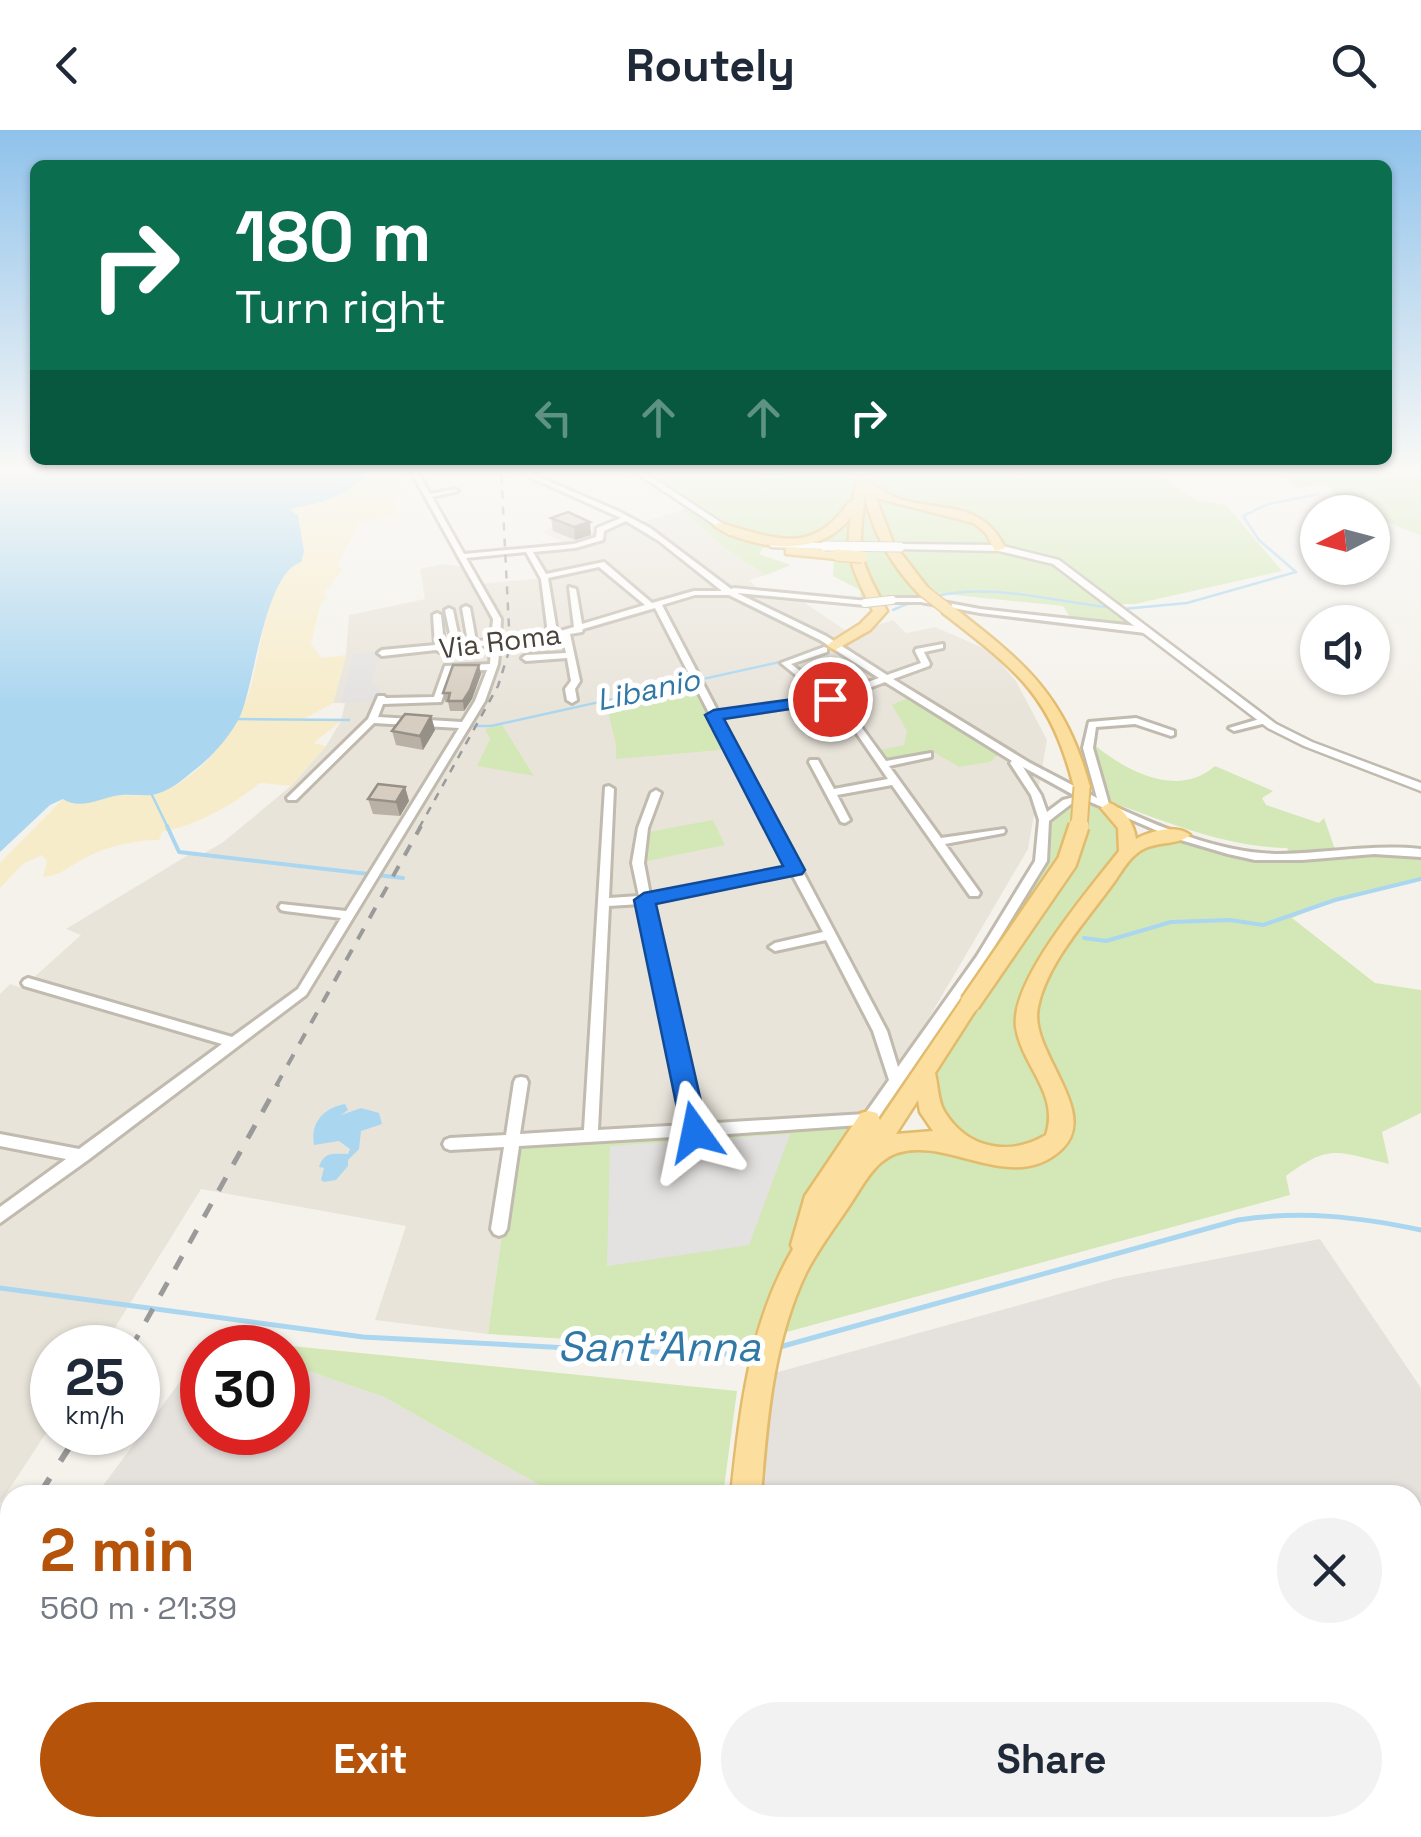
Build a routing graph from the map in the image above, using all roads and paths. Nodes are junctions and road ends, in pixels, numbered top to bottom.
1 (457, 548) edge
2 (555, 548) edge
3 (672, 548) edge
4 (780, 548) edge
5 (857, 548) edge
6 (893, 548) edge
7 (965, 548) edge
8 (999, 548) joint
9 (528, 550) junction
10 (462, 556) junction
11 (544, 578) junction
12 (914, 581) junction
13 (572, 589) dead end
14 (729, 592) junction
15 (921, 596) junction
16 (654, 605) junction
17 (466, 608) dead end
18 (449, 610) dead end
19 (438, 615) dead end
20 (579, 630) junction
21 (1145, 630) junction
22 (566, 634) junction
23 (553, 636) junction
24 (498, 641) junction
25 (832, 643) junction
26 (473, 646) junction
27 (940, 646) dead end
28 (457, 648) junction
29 (440, 649) junction
30 (382, 653) dead end
31 (571, 655) junction
32 (526, 658) dead end
33 (493, 667) junction
34 (887, 680) junction
35 (830, 699) junction
36 (572, 700) dead end
37 (714, 715) junction
38 (372, 720) junction
39 (1263, 721) junction
40 (463, 725) junction
41 (1234, 728) dead end
42 (1171, 733) dead end
43 (928, 755) dead end
44 (1012, 759) junction
45 (814, 762) dead end
46 (883, 764) junction
47 (895, 781) junction
48 (1059, 786) junction
49 (1421, 787) edge
50 (609, 788) dead end
51 (656, 793) dead end
52 (831, 794) junction
53 (1036, 796) junction
54 (292, 798) dead end
55 (1098, 801) junction
56 (1064, 803) junction
57 (845, 820) dead end
58 (1044, 820) junction
59 (1126, 827) junction
60 (1150, 829) junction
61 (1000, 831) dead end
62 (1181, 835) joint
63 (938, 842) junction
64 (1128, 850) junction
65 (1421, 853) edge
66 (795, 870) junction
67 (974, 893) dead end
68 (644, 900) junction
69 (603, 902) junction
70 (285, 907) dead end
71 (349, 915) junction
72 (830, 935) junction
73 (775, 947) dead end
74 (28, 983) dead end
75 (234, 1043) junction
76 (925, 1074) junction
77 (896, 1080) junction
78 (521, 1082) dead end
79 (869, 1120) junction
80 (695, 1132) junction
81 (591, 1136) junction
82 (0, 1140) edge
83 (515, 1140) junction
84 (450, 1144) dead end
85 (957, 1144) junction
86 (870, 1154) junction
87 (83, 1156) junction
88 (0, 1216) edge
89 (499, 1229) dead end
90 (799, 1261) junction
91 (747, 1485) edge

1 - 10 street
2 - 9 street
3 - 14 street
4 - 12 main road, bridge
5 - 25 main road
6 - 12 main road
7 - 8 street, bridge
8 - 21 street
9 - 10 street
9 - 11 street
10 - 24 street
11 - 16 street
11 - 23 street
12 - 15 main road
13 - 20 street
14 - 15 street, Via Roma, bridge
14 - 16 street, Via Roma
14 - 25 street
15 - 21 street, Via Roma
15 - 55 main road, bridge
16 - 20 street, Via Roma
16 - 37 street
17 - 26 street
18 - 28 street
19 - 29 street
20 - 22 street, Via Roma
21 - 39 street
22 - 23 street, Via Roma
22 - 31 street
23 - 24 street, Via Roma
24 - 26 street, Via Roma
24 - 33 street
25 - 34 street
25 - 35 street
26 - 28 street, Via Roma
27 - 34 street
28 - 29 street, Via Roma
29 - 30 street, Via Roma
31 - 32 street
31 - 36 street
33 - 38 street
33 - 40 street
34 - 35 street
34 - 44 street
35 - 37 street
35 - 46 street
37 - 66 street
38 - 40 street
38 - 54 street
39 - 41 street
39 - 49 street
40 - 71 street
42 - 55 street
43 - 46 street
44 - 48 street
44 - 53 street
45 - 52 street
46 - 47 street
47 - 52 street
47 - 63 street
48 - 53 street
48 - 55 street
48 - 56 street
50 - 69 street
51 - 68 street
52 - 57 street
53 - 58 street
55 - 56 street
55 - 59 main road
55 - 60 street
55 - 76 main road, bridge
56 - 58 street
58 - 77 street
59 - 60 main road
59 - 64 main road
60 - 62 main road
60 - 64 main road
61 - 63 street
62 - 65 street
63 - 67 street
64 - 85 main road
66 - 68 street
66 - 72 street
68 - 69 street
68 - 80 street
69 - 81 street
70 - 71 street
71 - 75 street
72 - 73 street
72 - 77 street
74 - 75 street
75 - 87 street
76 - 85 main road
76 - 86 main road
77 - 79 street
78 - 83 street
79 - 80 street
79 - 90 main road
80 - 81 street
81 - 83 street
82 - 87 street
83 - 84 street
83 - 89 street
85 - 86 main road
86 - 90 main road
87 - 88 street
90 - 91 main road

